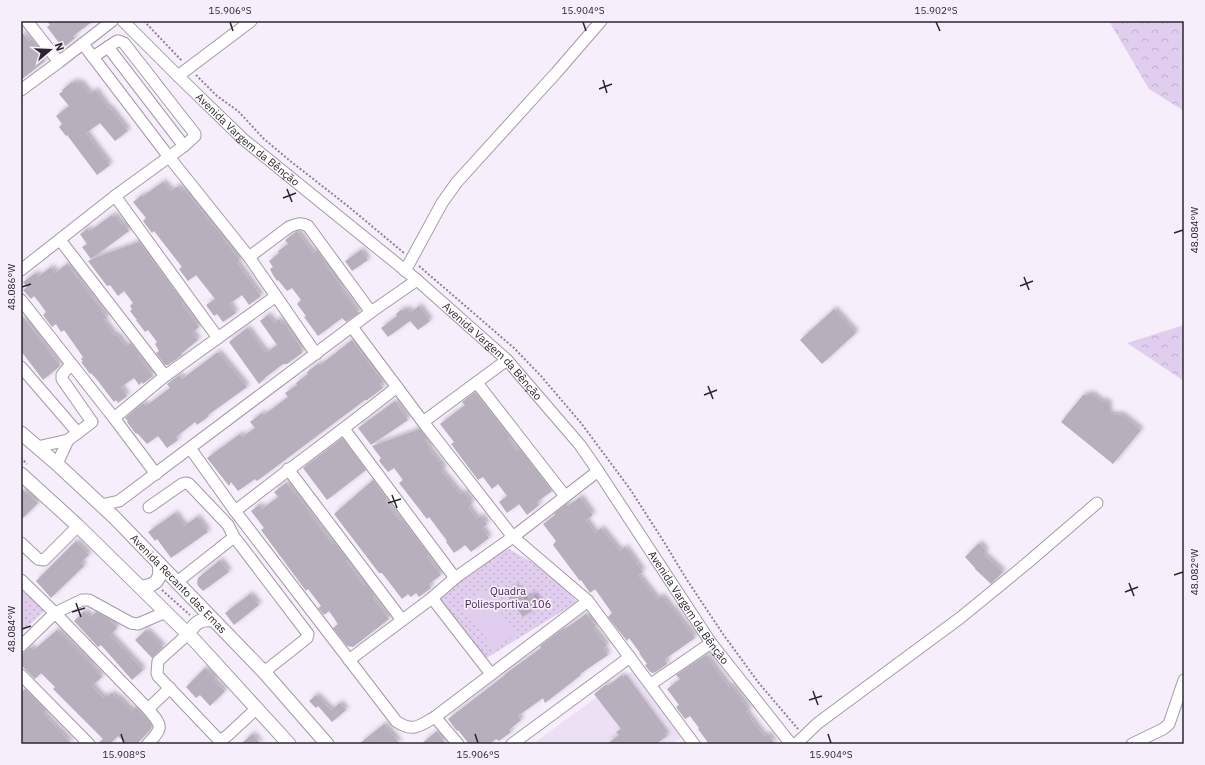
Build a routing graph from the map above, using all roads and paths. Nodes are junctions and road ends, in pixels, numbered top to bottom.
1 (27, 21) edge
2 (112, 21) edge
3 (123, 21) edge
4 (251, 21) edge
5 (601, 21) edge
6 (82, 44) junction
7 (108, 47) junction
8 (93, 57) junction
9 (59, 62) junction
10 (178, 76) junction
11 (21, 90) edge
12 (184, 146) junction
13 (169, 157) junction
14 (115, 196) junction
15 (60, 240) junction
16 (249, 257) junction
17 (21, 270) edge
18 (405, 270) junction
19 (417, 280) junction
20 (276, 296) junction
21 (21, 300) edge
22 (371, 312) junction
23 (352, 327) junction
24 (218, 338) junction
25 (316, 354) junction
26 (507, 360) junction
27 (71, 364) junction
28 (21, 367) edge
29 (165, 376) junction
30 (477, 383) junction
31 (397, 387) junction
32 (114, 418) junction
33 (423, 422) junction
34 (344, 429) junction
35 (21, 433) edge
36 (78, 433) junction
37 (68, 440) junction
38 (37, 447) junction
39 (190, 448) junction
40 (57, 464) junction
41 (288, 469) junction
42 (598, 471) junction
43 (21, 474) edge
44 (156, 474) junction
45 (565, 496) junction
46 (119, 501) junction
47 (1097, 503) dead end
48 (101, 505) junction
49 (149, 507) dead end
50 (235, 511) junction
51 (115, 518) junction
52 (78, 526) junction
53 (234, 537) junction
54 (513, 537) junction
55 (21, 543) edge
56 (159, 564) junction
57 (285, 576) junction
58 (455, 578) junction
59 (21, 580) edge
60 (177, 582) junction
61 (141, 587) junction
62 (273, 587) junction
63 (432, 598) junction
64 (588, 601) junction
65 (166, 612) junction
66 (55, 613) junction
67 (212, 620) junction
68 (402, 620) junction
69 (188, 634) junction
70 (711, 643) junction
71 (21, 646) edge
72 (630, 657) junction
73 (350, 660) junction
74 (264, 672) junction
75 (491, 674) junction
76 (21, 675) edge
77 (1184, 680) edge
78 (651, 684) junction
79 (170, 688) junction
80 (257, 708) junction
81 (148, 709) junction
82 (435, 717) junction
83 (691, 743) edge
84 (88, 744) edge
85 (148, 744) edge
86 (289, 744) edge
87 (326, 744) edge
88 (458, 744) edge
89 (512, 744) edge
90 (791, 744) edge
91 (796, 744) edge
92 (1132, 744) edge

1 - 9 street
2 - 6 street
3 - 10 street, Avenida Vargem da Bênção
4 - 10 street
5 - 18 street
6 - 8 street
6 - 9 street
7 - 8 street
7 - 12 street
7 - 12 street
8 - 13 street
9 - 11 street
10 - 18 street, Avenida Vargem da Bênção
12 - 13 street
13 - 14 street
13 - 16 street
14 - 15 street
14 - 24 street
15 - 17 street
15 - 29 street
16 - 20 street
16 - 22 street
18 - 19 street, Avenida Vargem da Bênção
19 - 22 street
19 - 26 street, Avenida Vargem da Bênção
20 - 24 street
20 - 25 street
21 - 27 street
22 - 23 street
23 - 25 street
23 - 31 street
24 - 29 street
25 - 39 street
26 - 30 street
26 - 42 street, Avenida Vargem da Bênção
27 - 32 street
27 - 36 street
28 - 36 street
29 - 32 street
30 - 33 street
30 - 45 street
31 - 33 street
31 - 34 street
32 - 44 street
33 - 54 street
34 - 41 street
34 - 58 street
35 - 38 main road, Avenida Recanto das Emas
36 - 37 street
37 - 38 street
37 - 40 street
38 - 40 main road, Avenida Recanto das Emas
39 - 44 street
39 - 50 street
40 - 48 main road, Avenida Recanto das Emas
41 - 50 street
41 - 68 street
42 - 45 street
42 - 70 street, Avenida Vargem da Bênção
43 - 52 main road
44 - 46 street
45 - 54 street
46 - 48 street
46 - 51 street
47 - 91 street
48 - 51 main road, Avenida Recanto das Emas
49 - 53 street
50 - 57 street
51 - 56 main road, Avenida Recanto das Emas
52 - 55 street
52 - 61 main road
53 - 60 street
53 - 62 street
54 - 58 street
54 - 64 street
56 - 60 main road, Avenida Recanto das Emas
56 - 61 main road
57 - 62 street
57 - 73 street
58 - 63 street
59 - 66 street
60 - 67 main road, Avenida Recanto das Emas
61 - 65 main road
62 - 74 street
63 - 68 street
63 - 75 street
64 - 72 street
64 - 75 street
65 - 66 street
65 - 69 main road
66 - 71 street
66 - 81 street
67 - 69 main road
67 - 74 main road, Avenida Recanto das Emas
68 - 73 street
69 - 79 street
69 - 80 main road
70 - 78 street
70 - 90 street, Avenida Vargem da Bênção
72 - 78 street
72 - 89 street
73 - 82 street
74 - 87 main road, Avenida Recanto das Emas
75 - 82 street
76 - 84 street
77 - 92 street
78 - 83 street
79 - 80 street
79 - 81 street
80 - 86 main road
81 - 85 street
82 - 88 street

